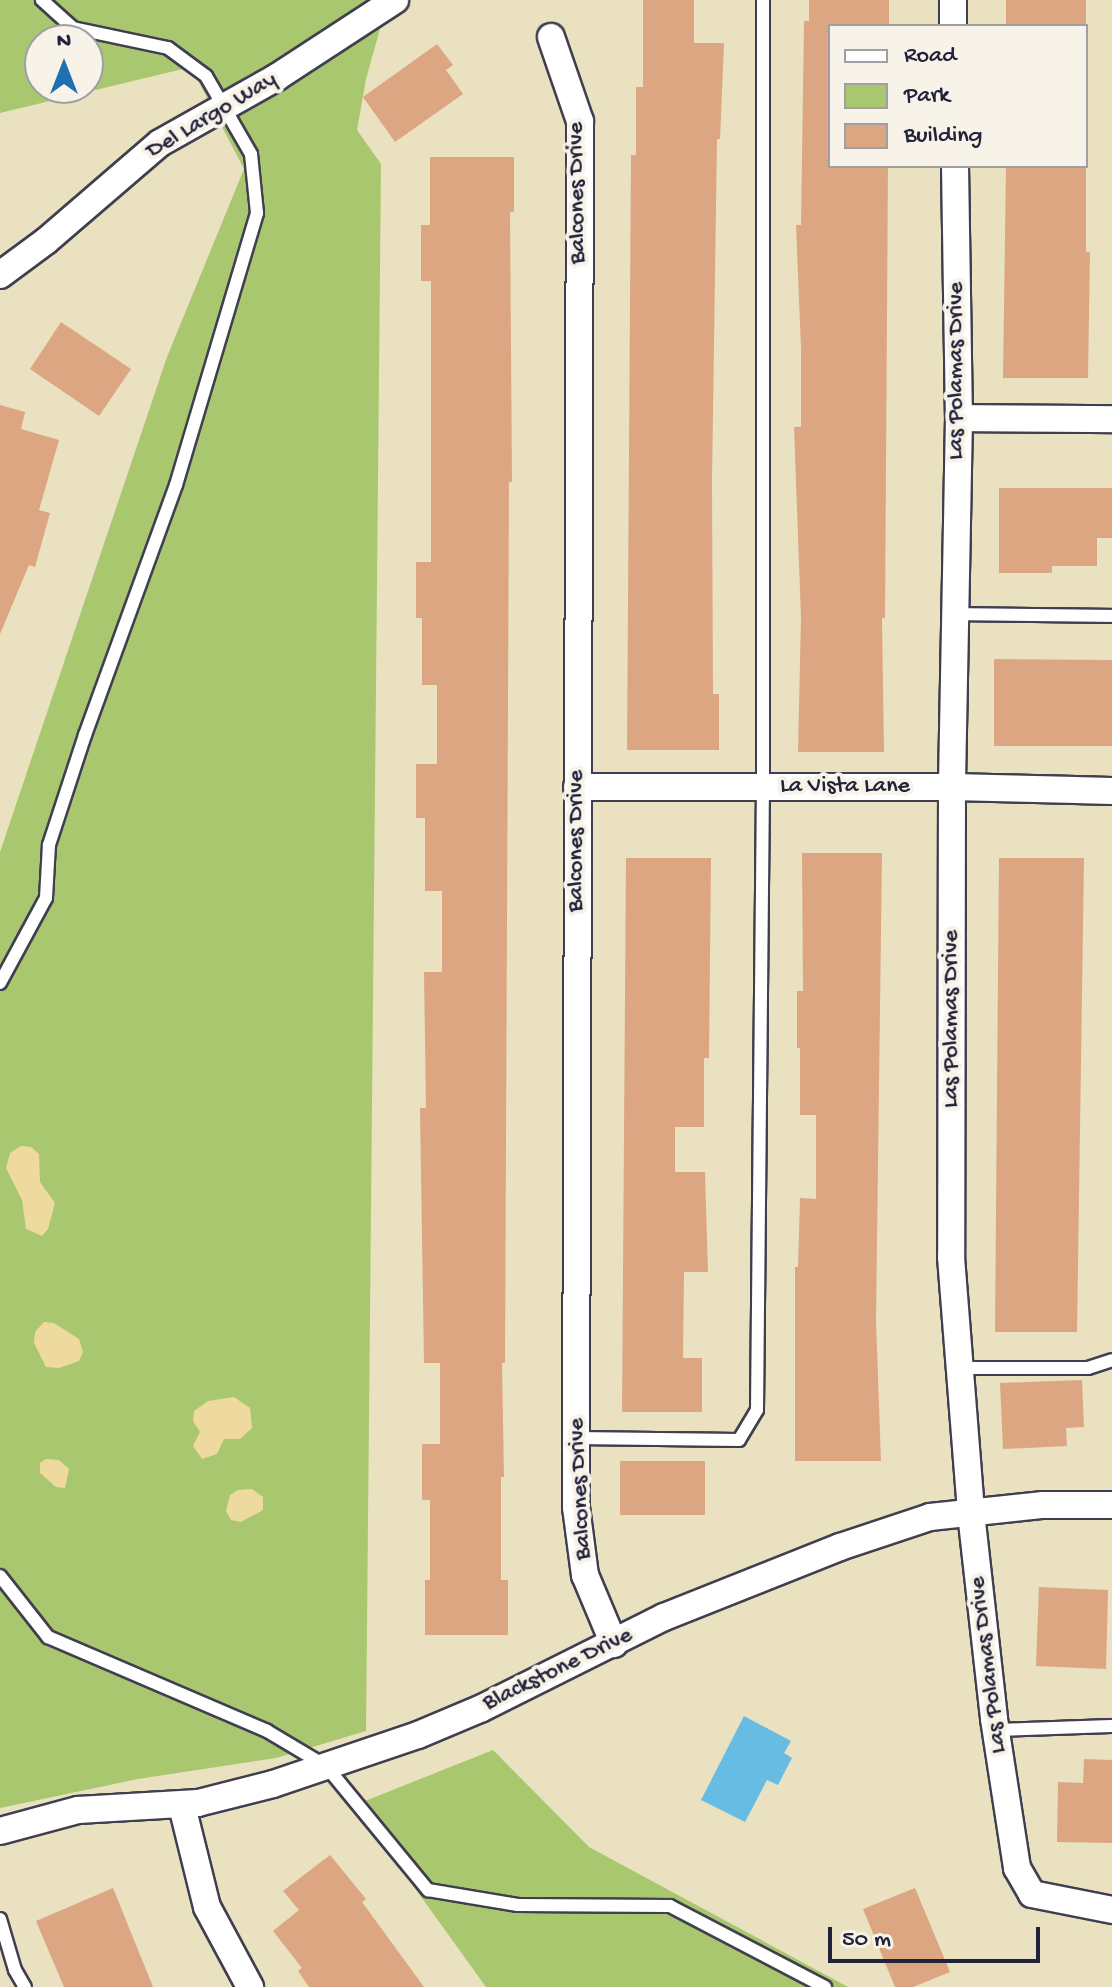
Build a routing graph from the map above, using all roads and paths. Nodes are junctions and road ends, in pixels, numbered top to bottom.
1 (42, 0) edge
2 (395, 0) edge
3 (763, 0) edge
4 (953, 0) edge
5 (953, 24) edge
6 (551, 37) dead end
7 (223, 107) junction
8 (955, 168) edge
9 (0, 275) edge
10 (959, 418) junction
11 (1112, 419) edge
12 (955, 614) junction
13 (1112, 616) edge
14 (577, 787) junction
15 (763, 787) junction
16 (952, 787) junction
17 (1112, 791) edge
18 (0, 983) edge
19 (1112, 1360) edge
20 (959, 1368) junction
21 (576, 1438) junction
22 (1112, 1505) edge
23 (971, 1513) junction
24 (0, 1576) edge
25 (614, 1644) junction
26 (1112, 1726) edge
27 (996, 1730) junction
28 (326, 1766) junction
29 (182, 1806) junction
30 (0, 1831) edge
31 (1112, 1910) edge
32 (0, 1919) edge
33 (25, 1987) edge
34 (250, 1987) edge
35 (825, 1987) edge

1 - 7 lane
2 - 7 street, Del Largo Way
3 - 15 lane
4 - 5 street
6 - 14 street, Balcones Drive
7 - 9 street, Del Largo Way
7 - 18 lane
8 - 10 street, Las Polamas Drive
10 - 11 street
10 - 12 street, Las Polamas Drive
12 - 13 lane
12 - 16 street, Las Polamas Drive
14 - 15 street, La Vista Lane
14 - 21 street, Balcones Drive
15 - 16 street, La Vista Lane
15 - 21 lane
16 - 17 street, La Vista Lane
16 - 20 street, Las Polamas Drive
19 - 20 lane
20 - 23 street, Las Polamas Drive
21 - 25 street, Balcones Drive
22 - 23 street, Blackstone Drive
23 - 25 street, Blackstone Drive
23 - 27 street, Las Polamas Drive
24 - 28 lane
25 - 28 street, Blackstone Drive
26 - 27 lane
27 - 31 street, Las Polamas Drive
28 - 29 street, Blackstone Drive
28 - 35 lane
29 - 30 street, Blackstone Drive
29 - 34 street
32 - 33 lane

